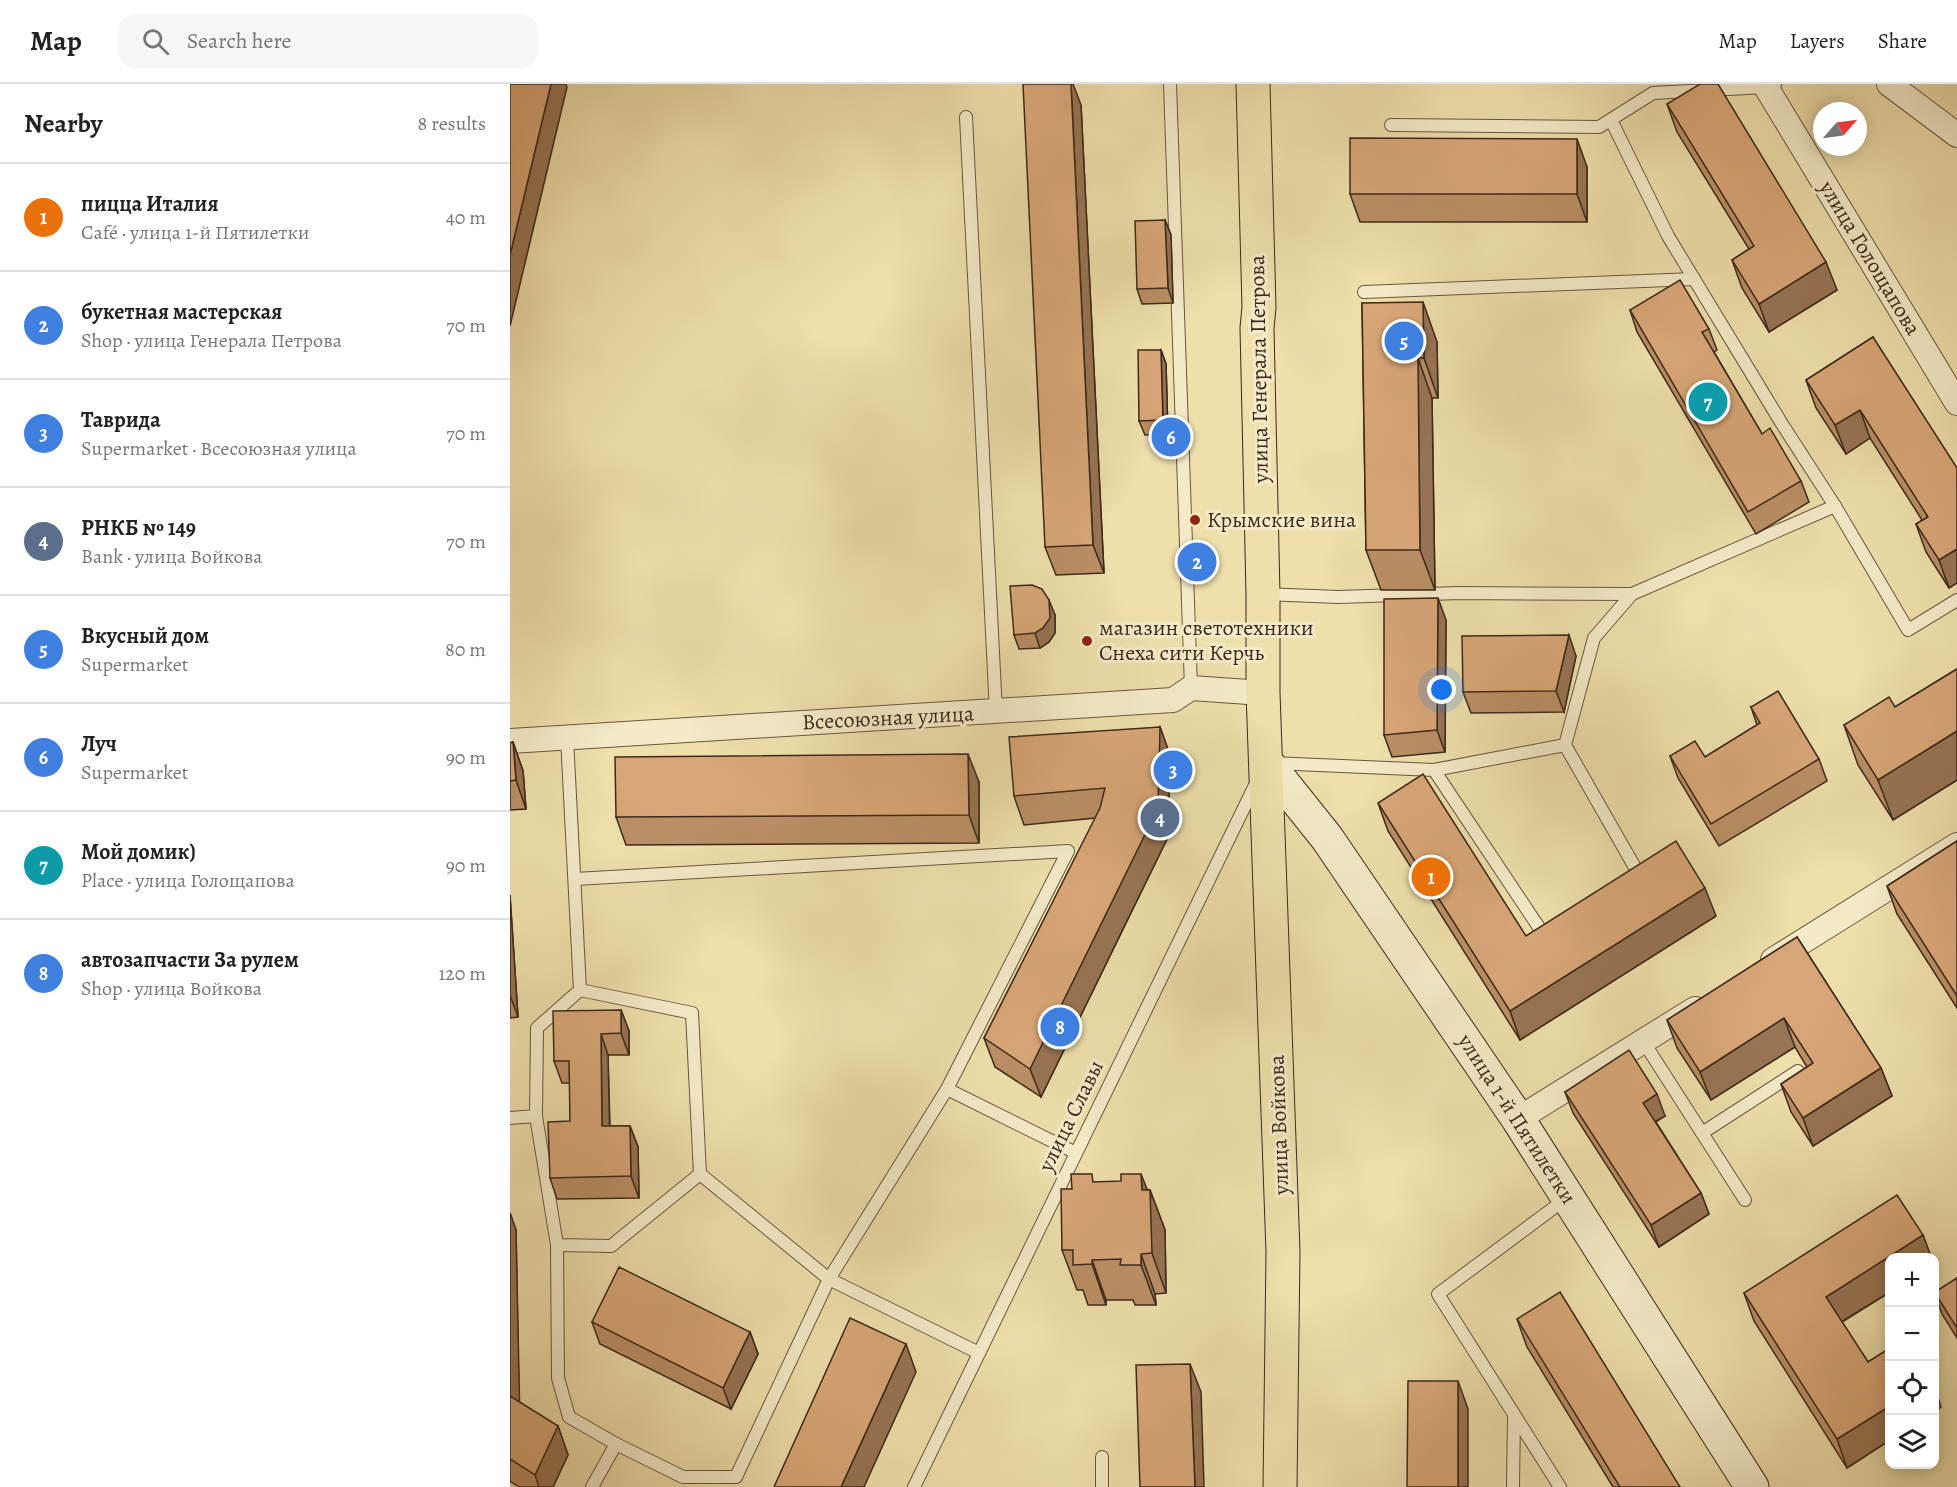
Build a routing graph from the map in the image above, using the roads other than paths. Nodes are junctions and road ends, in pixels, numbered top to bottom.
1 (1170, 84) edge
2 (1253, 84) edge
3 (1889, 84) edge
4 (1768, 86) edge
5 (966, 117) dead end
6 (1611, 120) junction
7 (1391, 124) dead end
8 (1957, 135) edge
9 (1694, 279) junction
10 (1364, 292) dead end
11 (1957, 403) edge
12 (1835, 506) junction
13 (1263, 594) junction
14 (1632, 594) junction
15 (1957, 600) edge
16 (1191, 688) junction
17 (1263, 693) junction
18 (996, 712) junction
19 (567, 738) junction
20 (510, 741) edge
21 (1564, 745) junction
22 (1267, 763) junction
23 (1434, 770) junction
24 (1957, 845) edge
25 (575, 879) junction
26 (1632, 884) edge
27 (1555, 932) edge
28 (1755, 972) edge
29 (580, 990) junction
30 (1714, 997) edge
31 (1643, 1041) junction
32 (1797, 1071) edge
33 (947, 1089) junction
34 (536, 1116) junction
35 (510, 1119) edge
36 (1518, 1119) junction
37 (1702, 1133) junction
38 (1076, 1153) junction
39 (700, 1174) junction
40 (1568, 1197) junction
41 (1745, 1200) dead end
42 (557, 1245) junction
43 (829, 1279) junction
44 (979, 1353) junction
45 (1514, 1414) junction
46 (616, 1444) junction
47 (1102, 1457) dead end
48 (592, 1487) edge
49 (914, 1487) edge
50 (1102, 1487) edge
51 (1280, 1487) edge
52 (1513, 1487) edge
53 (1560, 1487) edge
54 (1752, 1487) edge

1 - 16 lane
2 - 13 main road, улица Генерала Петрова
3 - 8 street
4 - 6 lane
4 - 11 street, улица Голощапова
5 - 18 lane
6 - 7 lane
6 - 9 lane
9 - 10 lane
9 - 12 lane
12 - 14 lane
12 - 15 lane
13 - 14 lane
13 - 17 main road, улица Генерала Петрова
14 - 21 lane
16 - 17 street, Всесоюзная улица
16 - 18 street, Всесоюзная улица
17 - 22 main road, улица Генерала Петрова
18 - 19 street, Всесоюзная улица
19 - 20 street, Всесоюзная улица
19 - 25 lane
21 - 23 lane
21 - 26 lane
22 - 23 lane
22 - 36 main road, улица 1-й Пятилетки
22 - 38 lane, улица Славы
22 - 51 main road, улица Войкова
23 - 27 lane
24 - 28 street
25 - 29 lane
25 - 33 lane
29 - 34 lane
29 - 39 lane
30 - 31 street
31 - 36 street
31 - 37 lane
32 - 37 lane
33 - 38 lane
33 - 43 lane
34 - 35 lane
34 - 42 lane
36 - 40 main road, улица 1-й Пятилетки
37 - 41 lane
38 - 44 lane, улица Славы
39 - 42 lane
39 - 43 lane
40 - 45 lane
40 - 54 main road, улица 1-й Пятилетки
42 - 46 lane
43 - 44 lane
43 - 46 lane
44 - 49 lane, улица Славы
45 - 52 lane
45 - 53 lane
46 - 48 lane
47 - 50 lane

